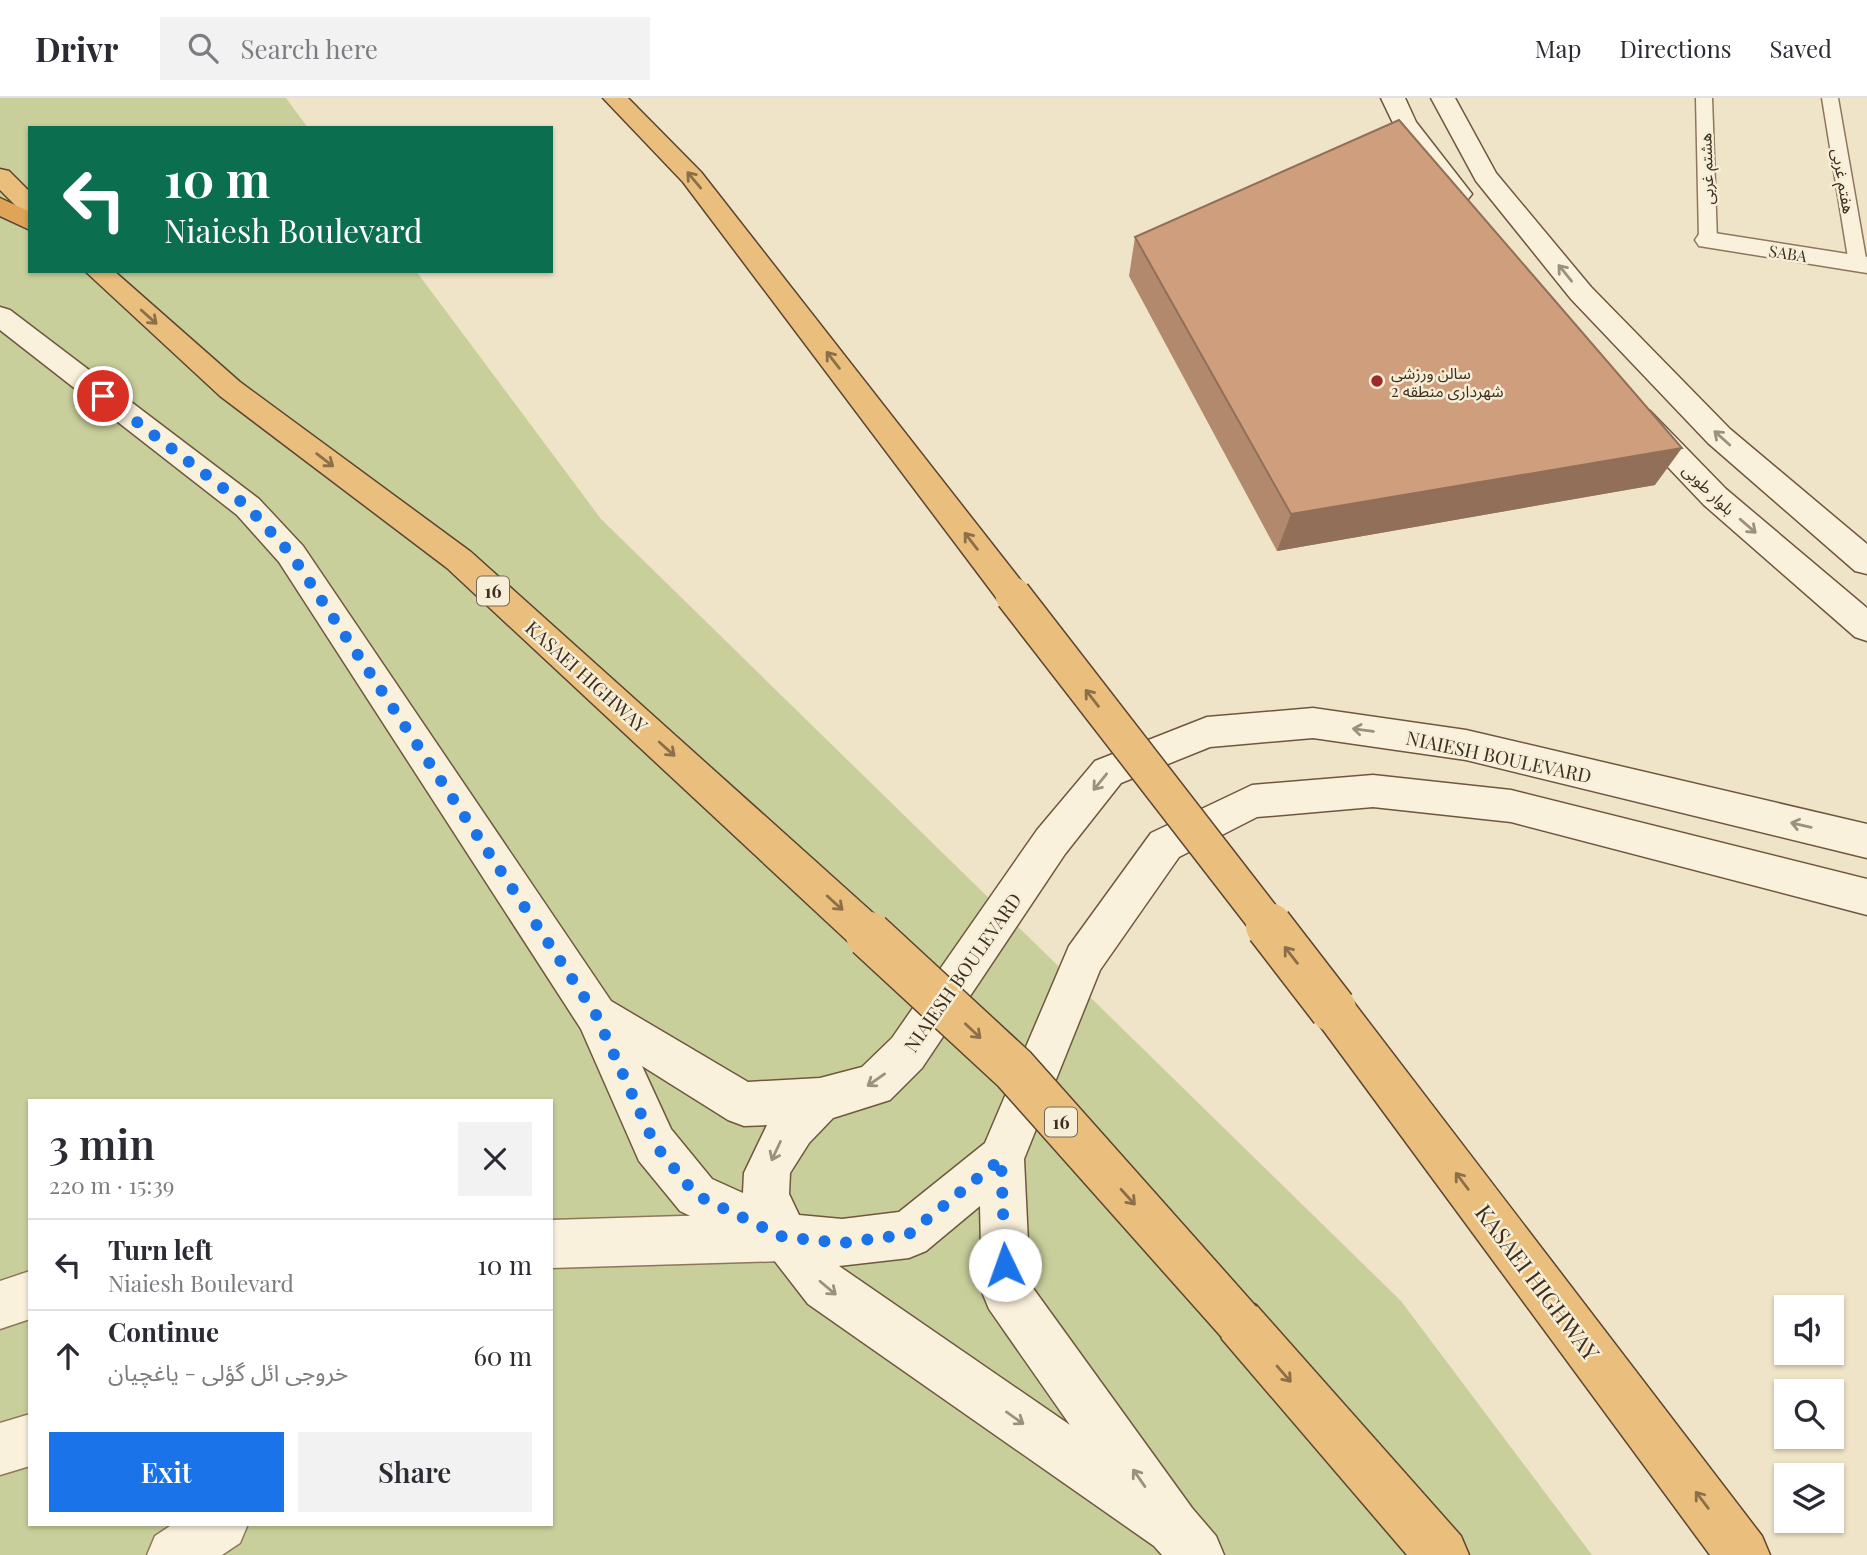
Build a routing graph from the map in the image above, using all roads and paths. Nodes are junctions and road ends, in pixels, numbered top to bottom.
1 (615, 98) edge
2 (1393, 98) edge
3 (1443, 98) edge
4 (1704, 98) edge
5 (1830, 98) edge
6 (0, 176) edge
7 (28, 204) edge
8 (0, 206) edge
9 (1472, 211) edge
10 (28, 221) edge
11 (1708, 240) joint
12 (1863, 264) edge
13 (100, 273) edge
14 (0, 316) edge
15 (1616, 395) edge
16 (1867, 562) edge
17 (1867, 628) edge
18 (1867, 841) edge
19 (1867, 897) edge
20 (596, 1015) junction
21 (820, 1100) junction
22 (1001, 1159) junction
23 (783, 1237) junction
24 (553, 1244) edge
25 (28, 1296) edge
26 (0, 1305) edge
27 (28, 1441) edge
28 (0, 1449) edge
29 (218, 1526) edge
30 (1185, 1541) edge
31 (174, 1555) edge
32 (1442, 1555) edge
33 (1742, 1555) edge

33 -> 1 highway, KASAEI HIGHWAY, bridge
2 - 9 main road
16 -> 3 main road
4 - 11 lane, هشتم غربی
5 - 12 lane, هفتم غربی
6 - 7 highway
8 - 10 highway
11 - 12 main road, SABA
13 -> 32 highway, KASAEI HIGHWAY / 16, bridge
14 - 20 main road
15 -> 17 main road, بلوار طوبی
18 -> 21 main road, NIAIESH BOULEVARD
19 - 22 main road
20 - 21 main road, NIAIESH BOULEVARD
20 - 23 main road
21 -> 23 main road
22 - 23 main road
30 -> 22 main road
23 - 24 main road
23 -> 30 main road
25 - 26 main road
27 - 28 main road
29 - 31 main road

